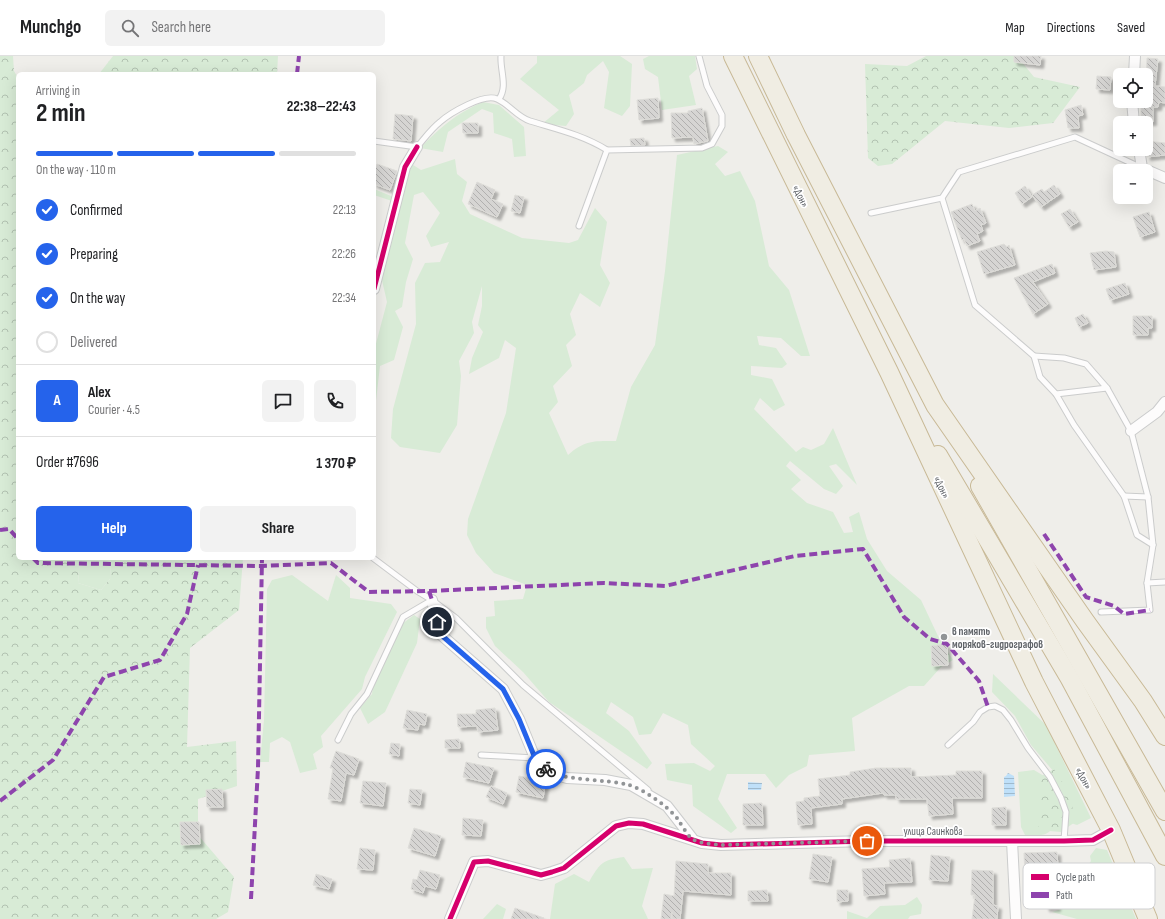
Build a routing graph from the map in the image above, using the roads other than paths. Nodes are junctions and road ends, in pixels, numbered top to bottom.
1 (501, 56) edge
2 (699, 56) edge
3 (733, 56) edge
4 (758, 56) edge
5 (1135, 56) edge
6 (1134, 68) edge
7 (499, 99) junction
8 (376, 141) edge
9 (417, 146) junction
10 (607, 150) junction
11 (1133, 164) edge
12 (1153, 173) edge
13 (1165, 178) edge
14 (942, 198) junction
15 (871, 212) dead end
16 (579, 226) dead end
17 (376, 281) edge
18 (1034, 356) junction
19 (889, 372) junction
20 (1106, 388) junction
21 (1056, 394) junction
22 (1165, 402) edge
23 (935, 405) junction
24 (1131, 432) junction
25 (1124, 496) junction
26 (1148, 497) junction
27 (1153, 544) junction
28 (376, 560) edge
29 (1165, 582) edge
30 (1147, 583) junction
31 (432, 600) junction
32 (1101, 612) dead end
33 (1165, 736) edge
34 (338, 740) dead end
35 (948, 745) dead end
36 (481, 755) dead end
37 (535, 758) junction
38 (666, 806) junction
39 (1165, 811) edge
40 (1111, 830) junction
41 (692, 838) junction
42 (1012, 841) junction
43 (1064, 841) junction
44 (1165, 856) edge
45 (1125, 863) edge
46 (1144, 909) edge
47 (450, 919) edge
48 (1016, 919) edge
49 (1148, 919) edge

1 - 7 lane
2 - 10 lane
3 - 19 highway, «Дон»
4 - 23 highway
5 - 6 street
7 - 9 lane
7 - 10 lane
8 - 9 lane
9 - 17 street
10 - 16 lane
11 - 14 lane
12 - 13 street
14 - 15 lane
14 - 18 lane
18 - 20 lane
18 - 21 lane
19 - 40 highway, «Дон»
19 - 44 highway
20 - 21 lane
20 - 24 lane
21 - 25 lane
22 - 24 street
23 - 33 highway
23 - 39 highway
24 - 26 lane
25 - 26 lane
25 - 27 lane
26 - 27 lane
27 - 30 lane
28 - 31 lane
29 - 30 lane
30 - 32 lane
31 - 34 lane
31 - 37 street
31 - 38 lane
35 - 43 lane
36 - 37 lane
37 - 38 street
38 - 41 street
40 - 43 street, улица Саинкова
40 - 45 highway, «Дон»
41 - 42 street, улица Саинкова
41 - 47 street, улица Саинкова
42 - 43 street, улица Саинкова
42 - 48 street
46 - 49 highway, «Дон»

